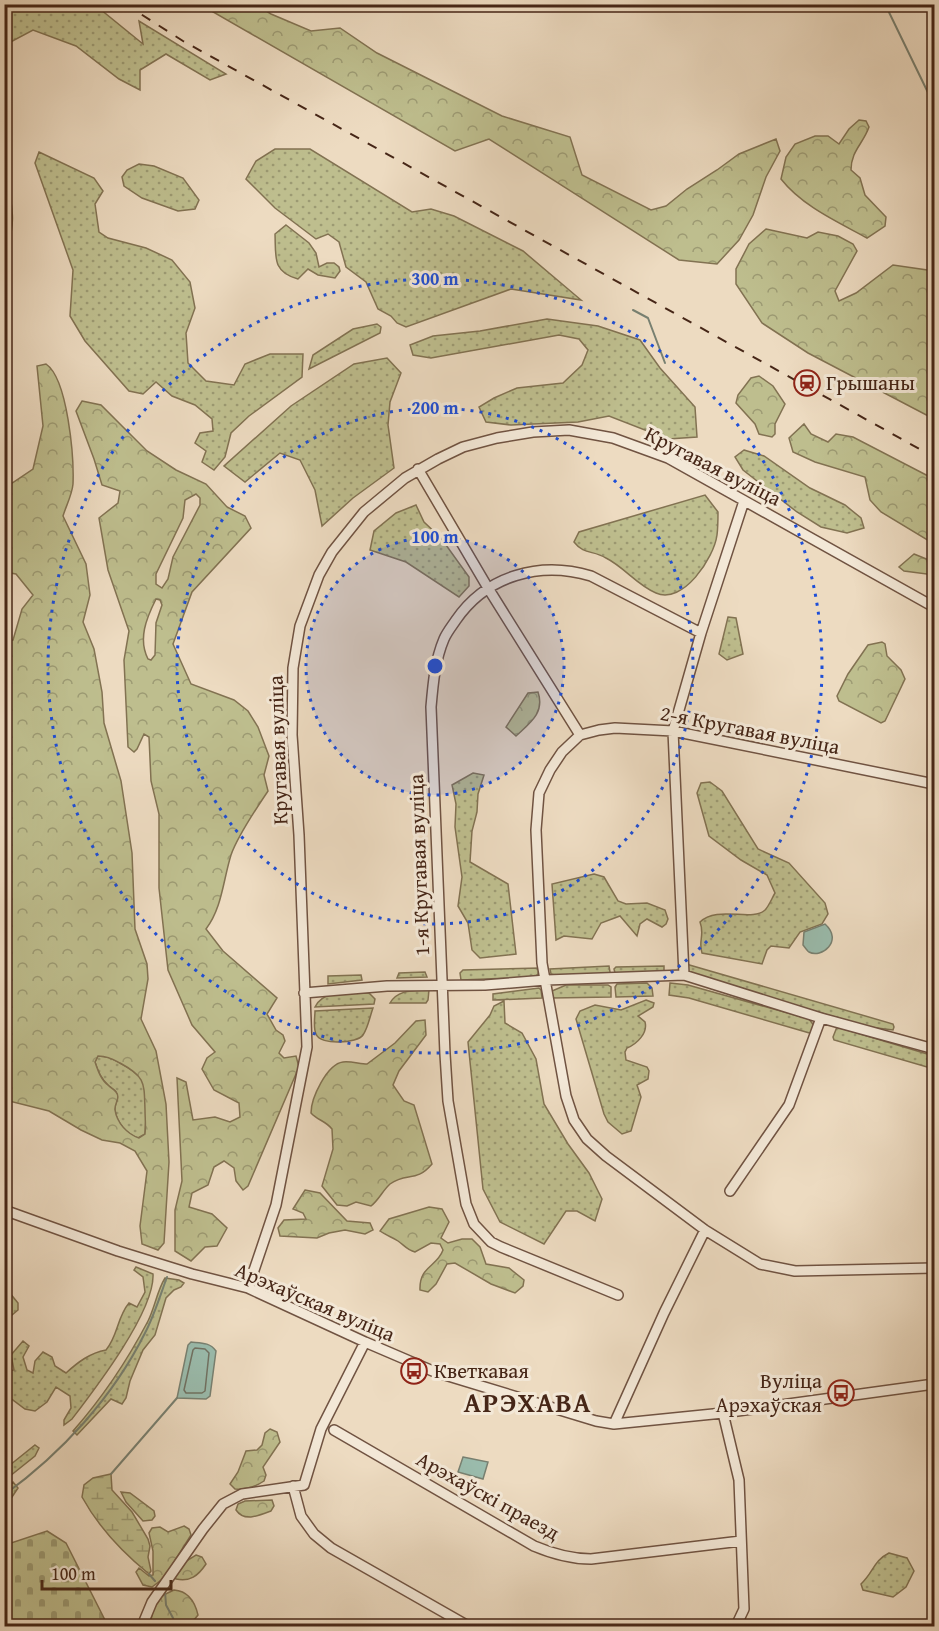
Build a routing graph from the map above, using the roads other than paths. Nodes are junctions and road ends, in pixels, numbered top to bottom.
1 (418, 469) junction
2 (744, 501) junction
3 (488, 588) junction
4 (934, 607) edge
5 (701, 633) junction
6 (673, 730) junction
7 (580, 735) junction
8 (934, 784) edge
9 (684, 975) junction
10 (546, 980) junction
11 (442, 986) junction
12 (304, 993) junction
13 (821, 1018) junction
14 (934, 1049) edge
15 (730, 1191) dead end
16 (4, 1210) edge
17 (705, 1230) junction
18 (934, 1268) edge
19 (248, 1288) junction
20 (618, 1295) dead end
21 (364, 1342) junction
22 (934, 1384) edge
23 (723, 1413) junction
24 (615, 1424) junction
25 (334, 1430) dead end
26 (293, 1486) junction
27 (741, 1541) junction
28 (142, 1626) edge
29 (468, 1626) edge
30 (736, 1626) edge

1 - 2 street, Кругавая вуліца
1 - 3 street
1 - 12 street, Кругавая вуліца
2 - 4 street, Кругавая вуліца
2 - 5 street
3 - 5 street, 1-я Кругавая вуліца
3 - 7 street
3 - 11 street, 1-я Кругавая вуліца
5 - 6 street
6 - 7 street, 2-я Кругавая вуліца
6 - 8 street, 2-я Кругавая вуліца
6 - 9 street
7 - 10 street
9 - 10 street
9 - 13 street
10 - 11 street
10 - 17 street
11 - 12 street
11 - 20 street, 1-я Кругавая вуліца
12 - 19 street, Кругавая вуліца
13 - 14 street
13 - 15 street
16 - 19 street, Арэхаўская вуліца
17 - 18 street
17 - 24 street
19 - 21 street, Арэхаўская вуліца
21 - 24 street, Арэхаўская вуліца
21 - 26 street
22 - 23 street, Арэхаўская вуліца
23 - 24 street, Арэхаўская вуліца
23 - 27 street
25 - 27 street, Арэхаўскі праезд
26 - 28 street
26 - 29 street
27 - 30 street

